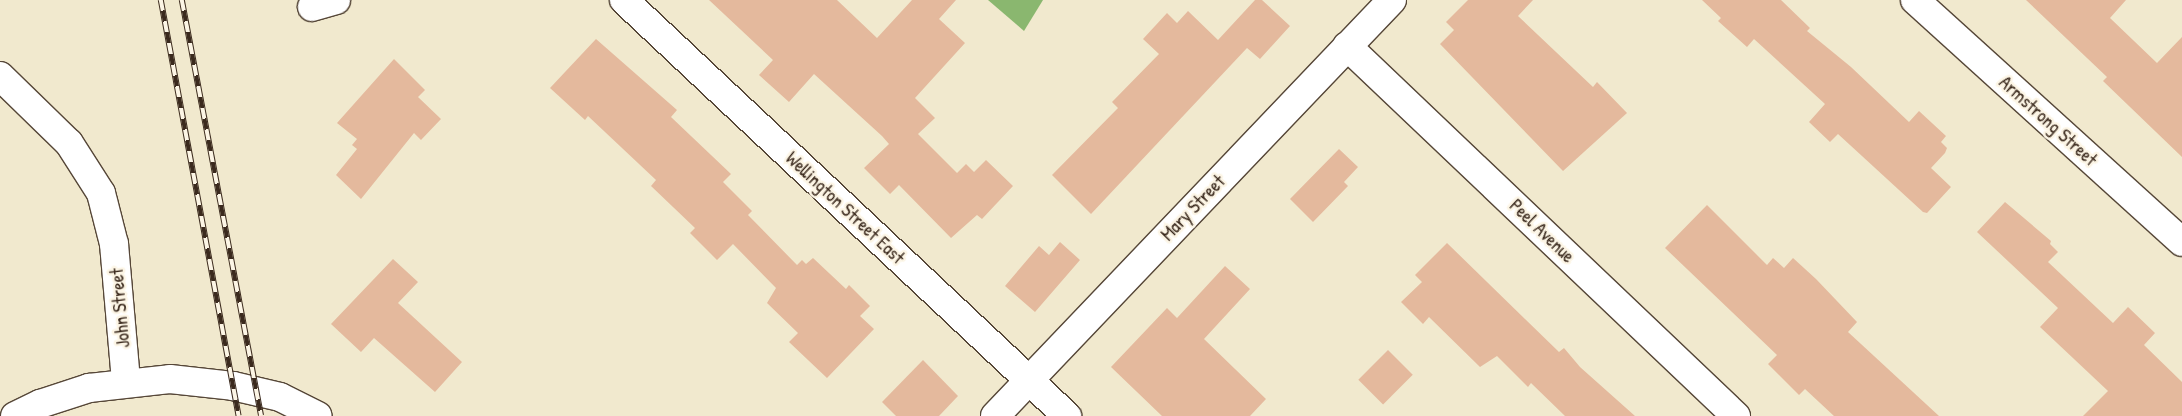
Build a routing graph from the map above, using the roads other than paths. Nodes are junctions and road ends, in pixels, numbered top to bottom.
1 (624, 0) edge
2 (1392, 0) edge
3 (1914, 0) edge
4 (1348, 46) junction
5 (3, 84) edge
6 (2182, 242) edge
7 (1028, 380) junction
8 (126, 382) junction
9 (15, 416) edge
10 (318, 416) edge
11 (995, 416) edge
12 (1066, 416) edge
13 (1736, 416) edge

1 - 7 street, Wellington Street East
2 - 4 street, Mary Street
3 - 6 street, Armstrong Street
4 - 7 street, Mary Street
4 - 13 street, Peel Avenue
5 - 8 street, John Street
7 - 11 street, Mary Street
7 - 12 street, Wellington Street East
8 - 9 street
8 - 10 street

